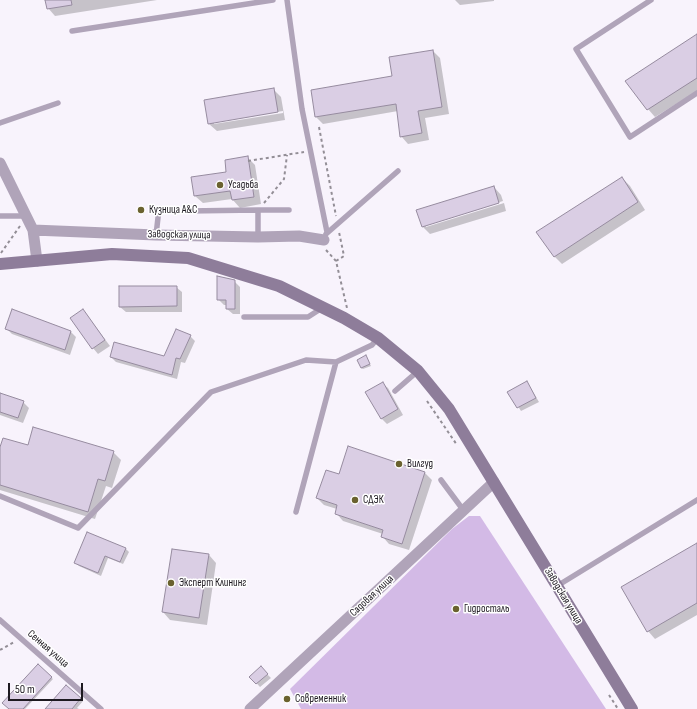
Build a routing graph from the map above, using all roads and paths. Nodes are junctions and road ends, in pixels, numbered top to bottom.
1 (272, 0) edge
2 (287, 0) edge
3 (651, 0) edge
4 (72, 31) dead end
5 (697, 93) edge
6 (58, 103) dead end
7 (0, 123) edge
8 (319, 127) dead end
9 (311, 150) junction
10 (287, 155) junction
11 (248, 161) dead end
12 (0, 163) edge
13 (398, 171) dead end
14 (159, 209) dead end
15 (258, 210) junction
16 (289, 210) dead end
17 (187, 211) dead end
18 (0, 216) edge
19 (27, 216) junction
20 (337, 223) junction
21 (33, 230) junction
22 (156, 235) junction
23 (258, 237) junction
24 (322, 237) junction
25 (0, 254) edge
26 (37, 261) junction
27 (336, 261) junction
28 (0, 264) edge
29 (323, 307) junction
30 (348, 311) dead end
31 (244, 317) dead end
32 (378, 338) junction
33 (336, 362) junction
34 (418, 371) junction
35 (395, 391) dead end
36 (425, 398) dead end
37 (460, 450) dead end
38 (441, 480) dead end
39 (494, 482) junction
40 (0, 496) edge
41 (697, 500) edge
42 (296, 512) dead end
43 (461, 516) junction
44 (557, 586) junction
45 (0, 620) edge
46 (20, 638) junction
47 (0, 650) edge
48 (605, 688) dead end
49 (102, 709) edge
50 (250, 709) edge
51 (618, 709) edge
52 (632, 709) edge

1 - 4 lane
2 - 9 lane
3 - 5 lane
6 - 7 lane
8 - 20 path
9 - 10 path
9 - 24 lane
10 - 11 path
10 - 15 path
12 - 19 street
13 - 20 lane
14 - 22 lane
15 - 16 lane
15 - 17 lane
15 - 23 lane
18 - 19 lane
19 - 21 street
19 - 25 path
20 - 24 lane
20 - 27 path
21 - 22 street, Заводская улица
21 - 26 street
22 - 23 street, Заводская улица
23 - 24 street, Заводская улица
24 - 27 path
26 - 28 main road, Заводская улица
26 - 29 main road, Заводская улица
27 - 30 path
29 - 31 lane
29 - 32 main road, Заводская улица
32 - 33 lane
32 - 34 main road, Заводская улица
33 - 40 lane
33 - 42 lane
34 - 35 lane
34 - 39 main road, Заводская улица
36 - 37 path
38 - 43 lane
39 - 43 street, Садовая улица
39 - 44 main road, Заводская улица
41 - 44 lane
43 - 50 street, Садовая улица
44 - 52 main road, Заводская улица
45 - 46 lane, Сенная улица
46 - 47 path
46 - 49 lane, Сенная улица
48 - 51 path

